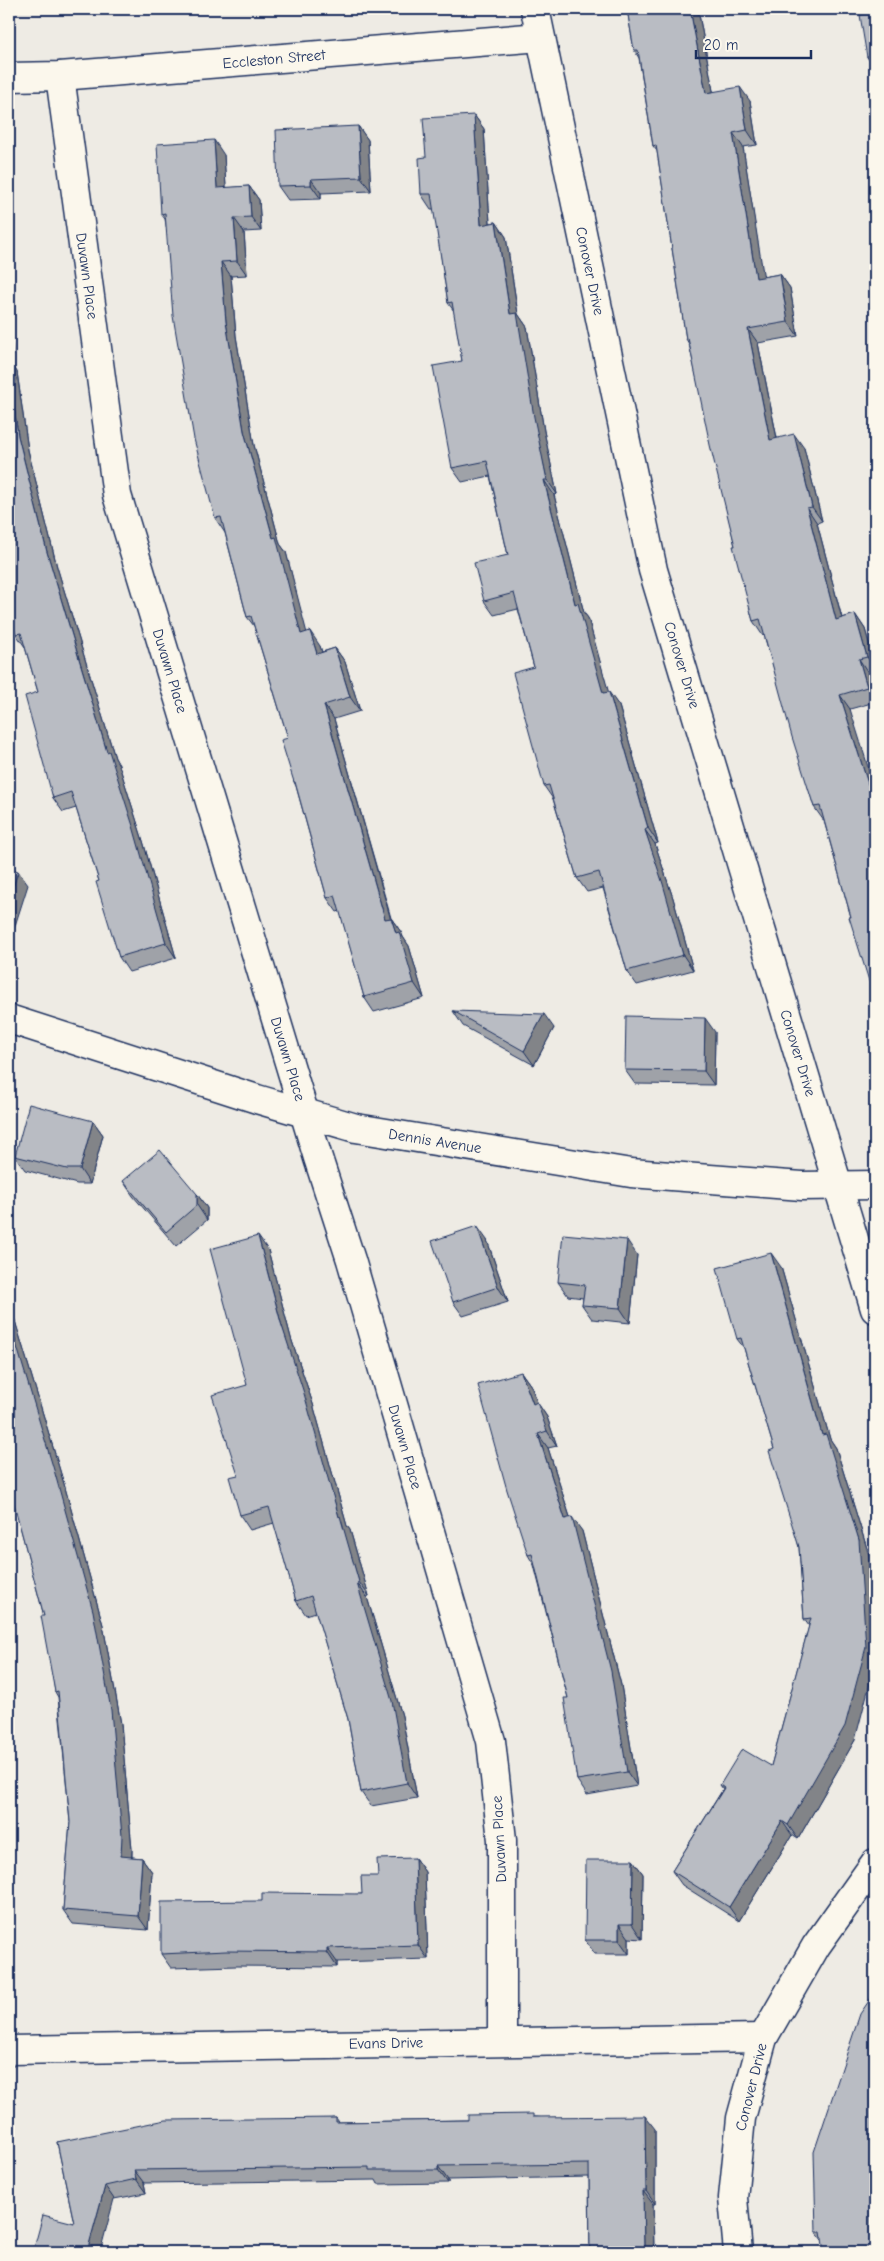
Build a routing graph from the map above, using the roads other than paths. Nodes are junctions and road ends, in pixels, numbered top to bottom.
1 (535, 9) edge
2 (540, 37) junction
3 (60, 76) junction
4 (9, 77) edge
5 (9, 1019) edge
6 (305, 1112) junction
7 (875, 1185) edge
8 (839, 1186) junction
9 (875, 1309) edge
10 (875, 1864) edge
11 (763, 2038) junction
12 (502, 2041) junction
13 (9, 2050) edge
14 (738, 2252) edge

1 - 2 street, Conover Drive
2 - 3 street, Eccleston Street
2 - 8 street, Conover Drive
3 - 4 street, Eccleston Street
3 - 6 street, Duvawn Place
5 - 6 street, Dennis Avenue
6 - 8 street, Dennis Avenue
6 - 12 street, Duvawn Place
7 - 8 street, Dennis Avenue
8 - 9 street, Conover Drive
10 - 11 street, Conover Drive
11 - 12 street, Evans Drive
11 - 14 street, Conover Drive
12 - 13 street, Evans Drive

